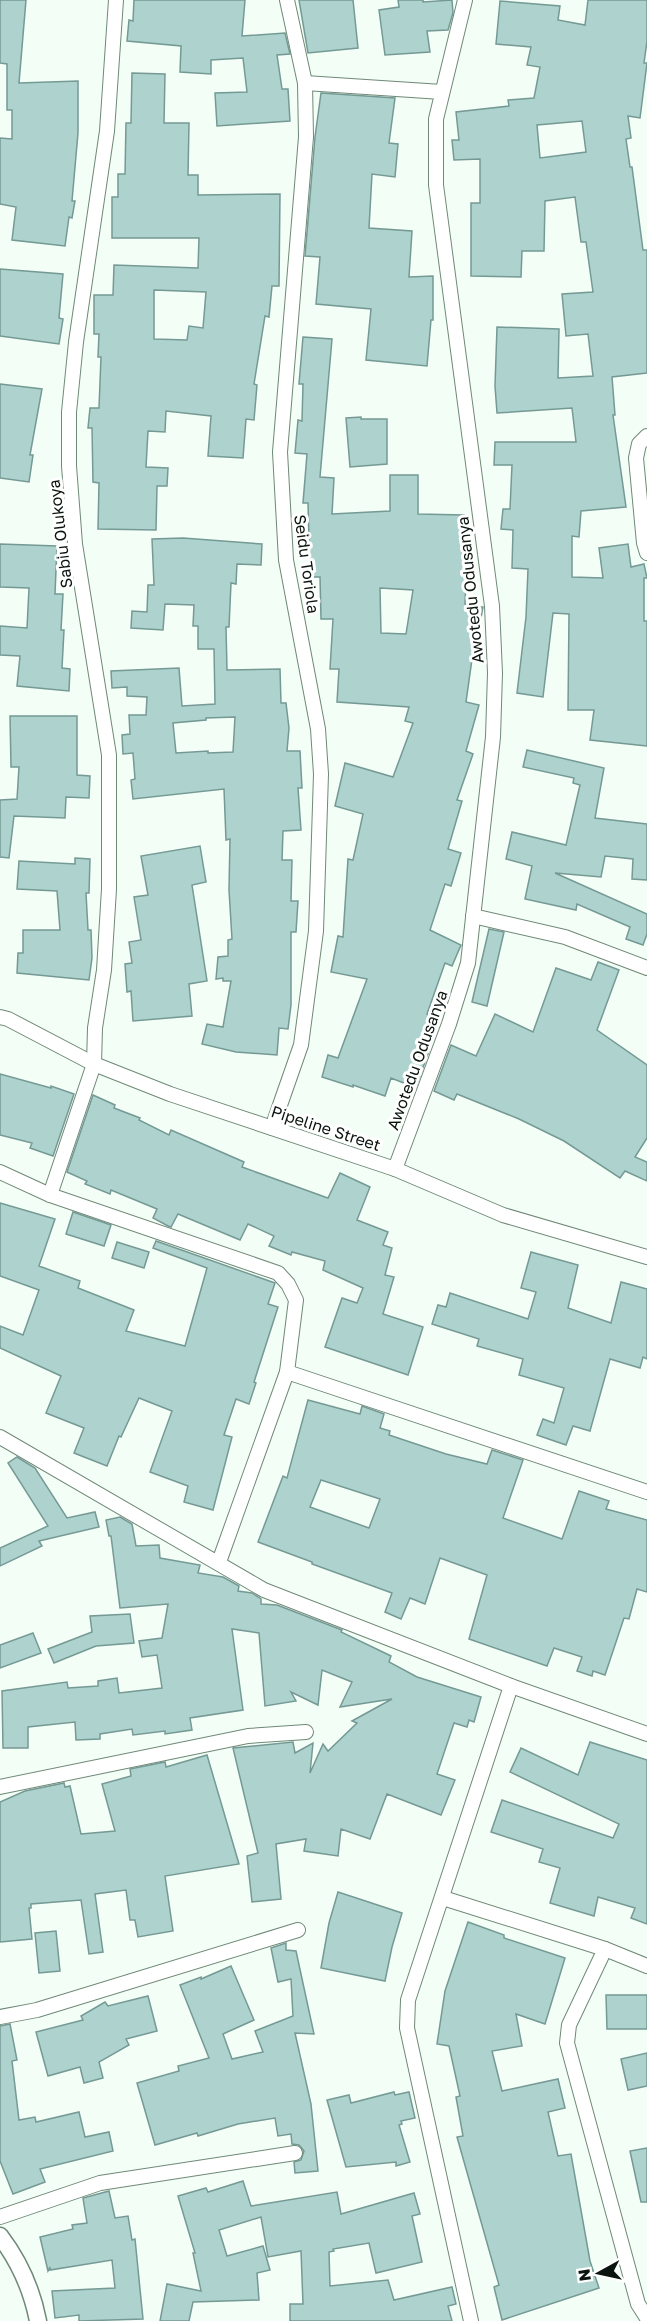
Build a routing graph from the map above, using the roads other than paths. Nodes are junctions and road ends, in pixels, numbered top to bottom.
1 (116, 0) edge
2 (287, 0) edge
3 (465, 0) edge
4 (305, 83) junction
5 (442, 92) junction
6 (647, 436) edge
7 (647, 553) edge
8 (473, 916) junction
9 (647, 968) edge
10 (0, 1017) edge
11 (94, 1064) junction
12 (272, 1128) junction
13 (395, 1168) junction
14 (0, 1172) edge
15 (51, 1195) junction
16 (647, 1257) edge
17 (287, 1372) junction
18 (0, 1437) edge
19 (647, 1492) edge
20 (219, 1562) junction
21 (511, 1686) junction
22 (306, 1732) dead end
23 (647, 1734) edge
24 (0, 1787) edge
25 (443, 1898) junction
26 (298, 1930) dead end
27 (604, 1949) junction
28 (647, 1966) edge
29 (0, 2017) edge
30 (295, 2153) dead end
31 (0, 2217) edge
32 (0, 2236) edge
33 (647, 2318) edge
34 (38, 2321) edge
35 (471, 2321) edge

1 - 11 street, Sabiu Olukoya
2 - 4 street, Seidu Toriola
3 - 5 street, Awotedu Odusanya
4 - 5 street
4 - 12 street, Seidu Toriola
5 - 8 street, Awotedu Odusanya
6 - 7 street
8 - 9 street
8 - 13 street, Awotedu Odusanya
10 - 11 street, Pipeline Street
11 - 12 street, Pipeline Street
11 - 15 street, Sabiu Olukoya
12 - 13 street, Pipeline Street
13 - 16 street, Pipeline Street
14 - 15 street
15 - 17 street
17 - 19 street
17 - 20 street
18 - 20 street
20 - 21 street
21 - 23 street
21 - 25 street
22 - 24 street
25 - 27 street
25 - 35 street
26 - 29 street
27 - 28 street
27 - 33 street
30 - 31 street
32 - 34 street

